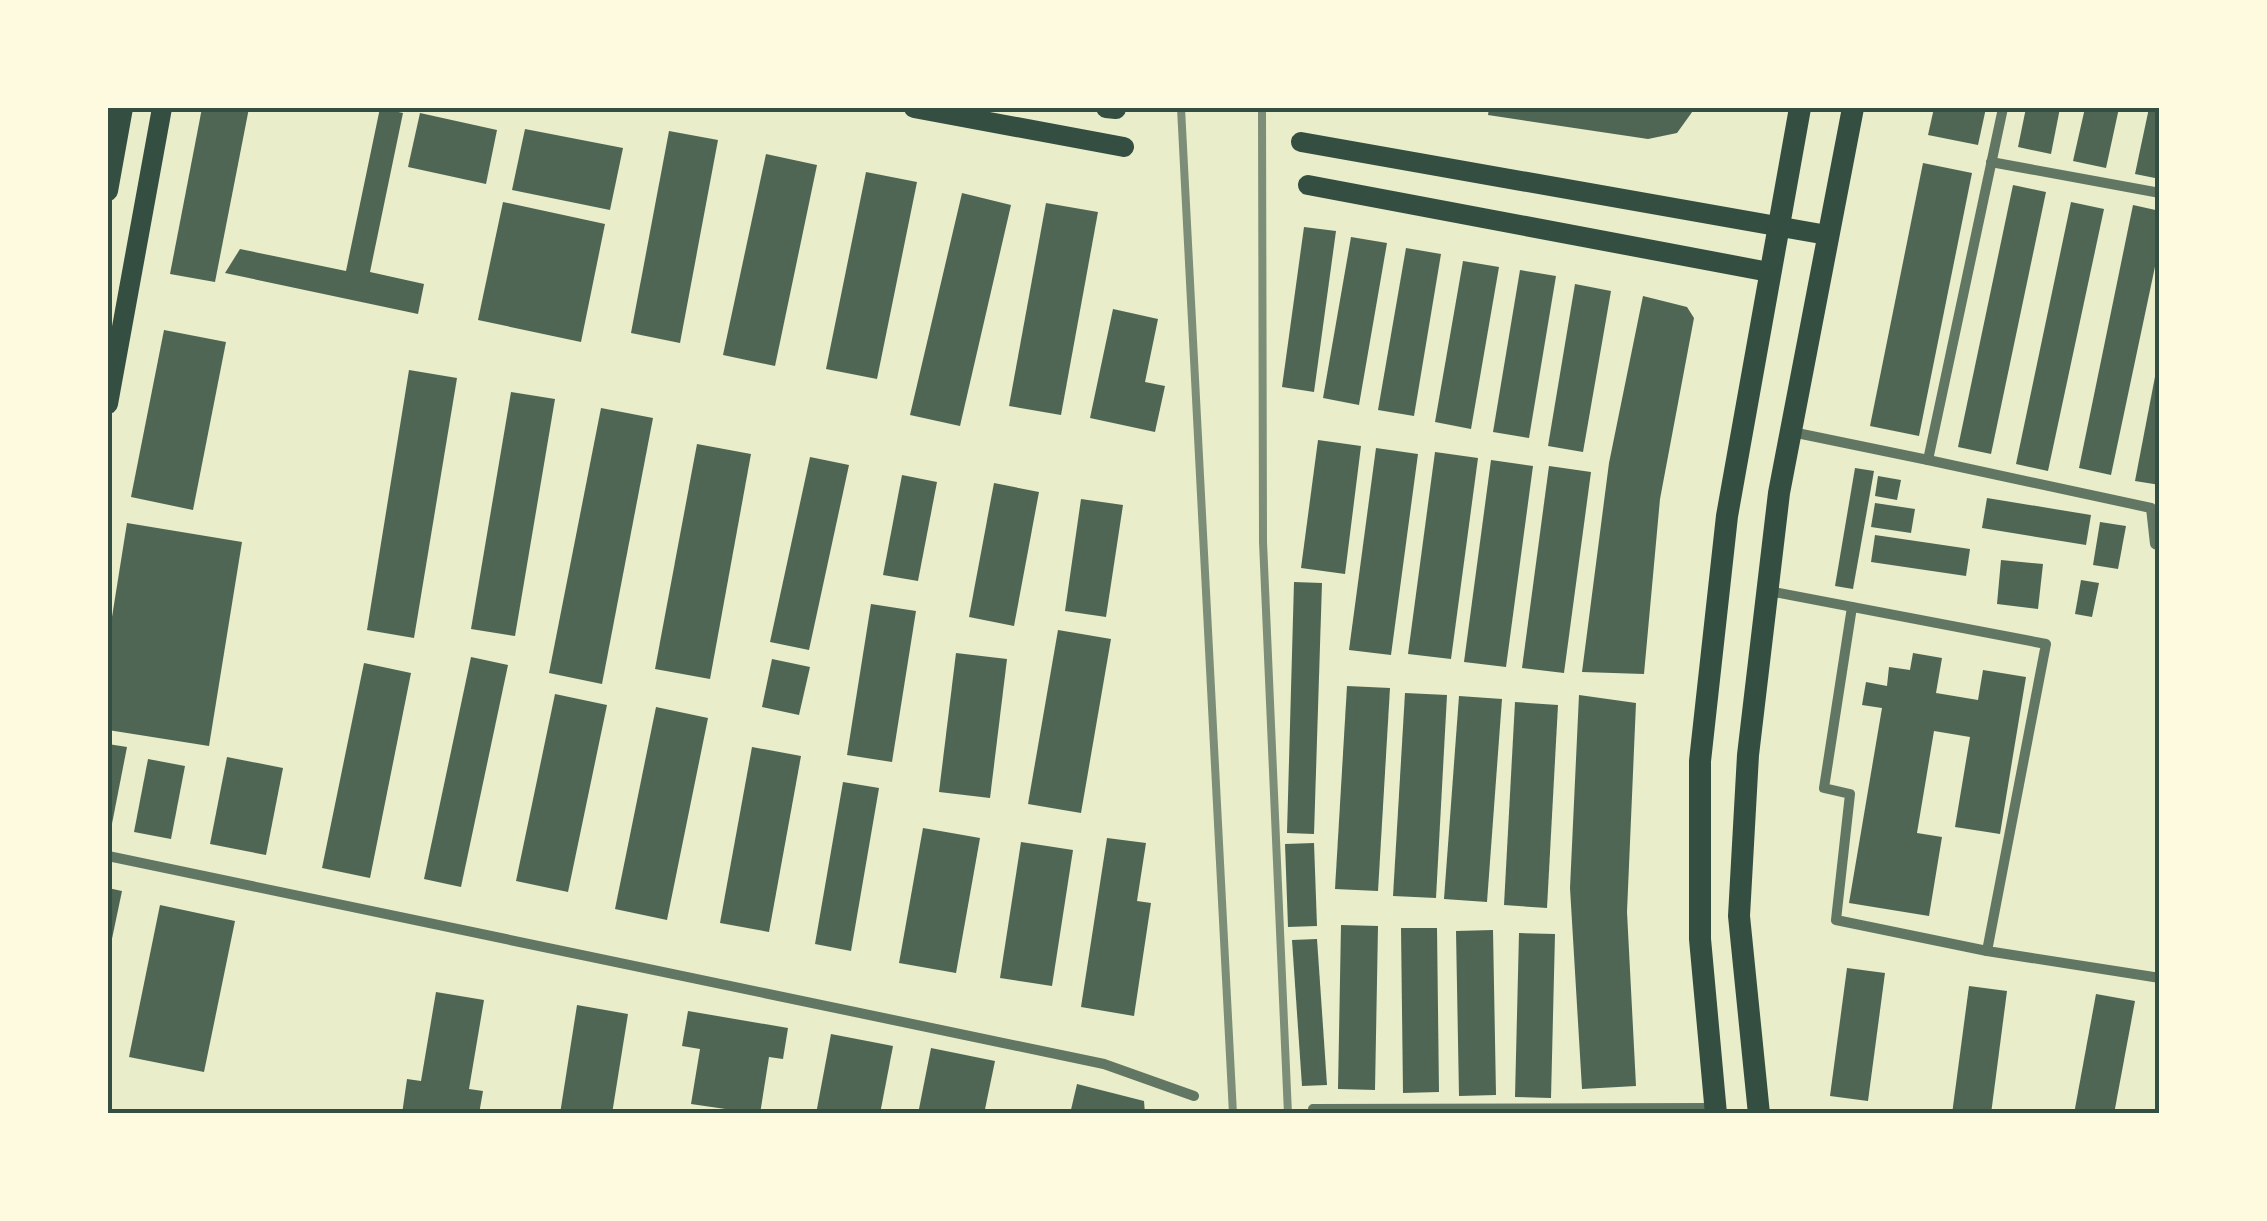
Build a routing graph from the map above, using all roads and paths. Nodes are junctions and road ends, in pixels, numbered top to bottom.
1 (124, 108) edge
2 (162, 108) edge
3 (914, 108) edge
4 (1800, 108) edge
5 (1853, 108) edge
6 (2003, 108) edge
7 (1301, 142) dead end
8 (1124, 147) dead end
9 (1992, 162) junction
10 (1308, 185) dead end
11 (108, 191) edge
12 (2160, 193) edge
13 (1778, 226) junction
14 (1827, 235) junction
15 (1769, 272) junction
16 (108, 404) edge
17 (1791, 432) junction
18 (1928, 460) junction
19 (2160, 546) edge
20 (1768, 591) junction
21 (1852, 607) junction
22 (108, 856) edge
23 (1987, 950) junction
24 (2160, 978) edge
25 (1194, 1096) dead end
26 (1313, 1109) dead end
27 (1716, 1111) edge
28 (1759, 1114) edge

1 - 11 main road
2 - 16 main road
3 - 8 main road
4 - 13 main road
5 - 14 main road
6 - 9 street
7 - 13 main road
9 - 12 street
9 - 18 street
10 - 15 main road
13 - 14 main road
13 - 15 main road
14 - 17 main road
15 - 27 main road
17 - 18 street
17 - 20 main road
18 - 19 street
20 - 21 street
20 - 28 main road
21 - 23 street
21 - 23 street
22 - 25 street
23 - 24 street
26 - 27 street

